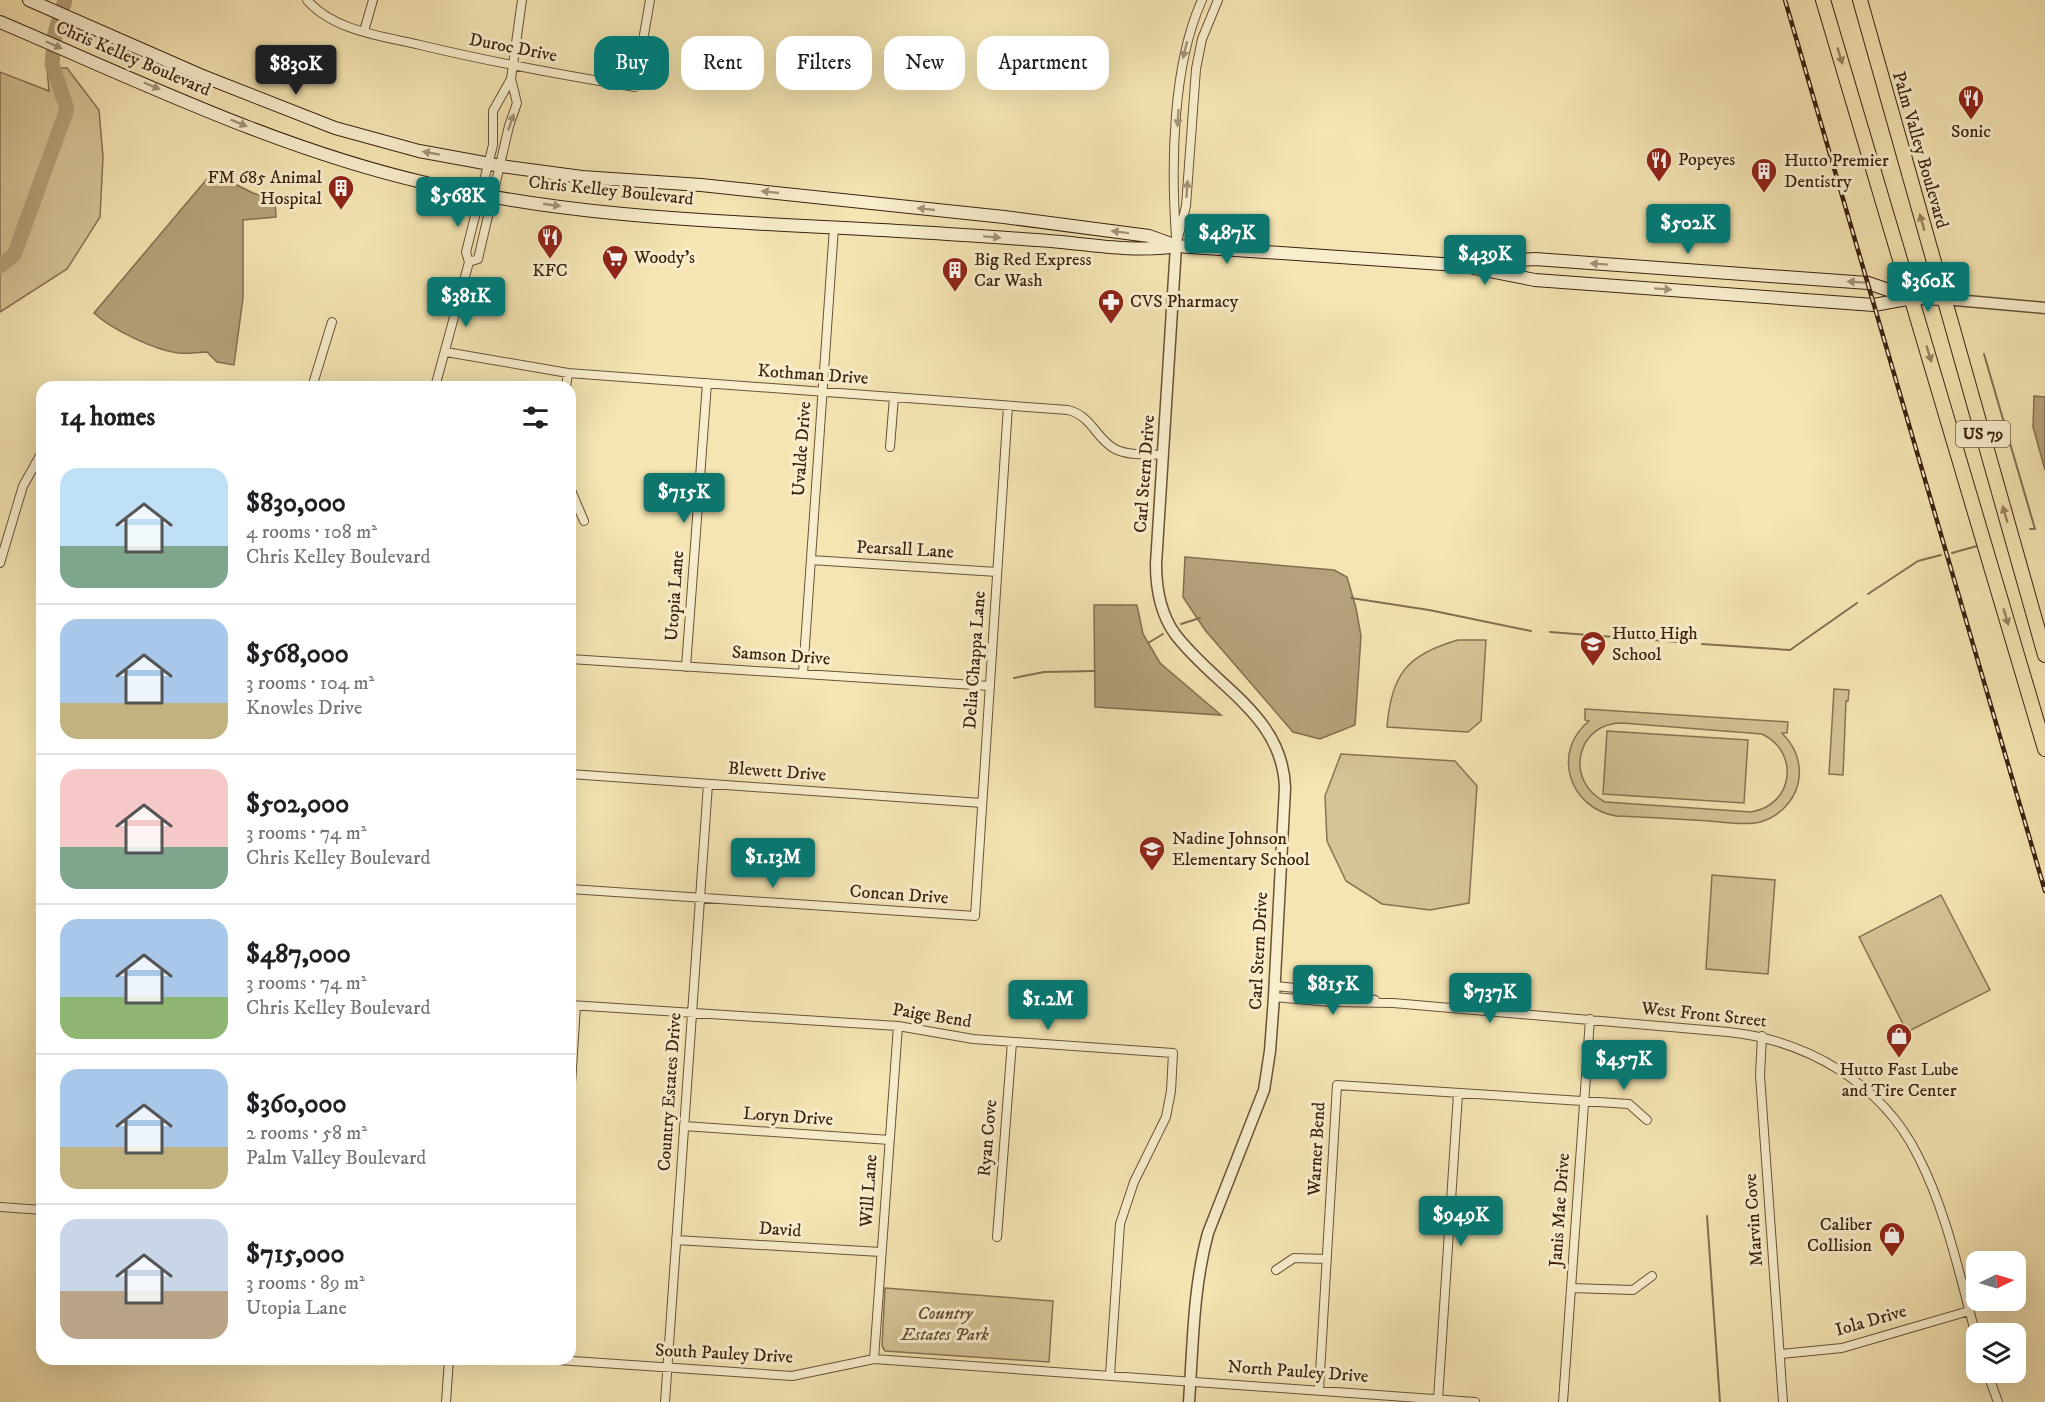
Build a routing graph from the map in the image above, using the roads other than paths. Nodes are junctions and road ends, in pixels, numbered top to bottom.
1 (29, 0) edge
2 (307, 0) edge
3 (373, 0) edge
4 (522, 0) edge
5 (650, 0) edge
6 (1202, 0) edge
7 (1218, 0) edge
8 (1823, 0) edge
9 (1860, 0) edge
10 (0, 22) edge
11 (364, 31) junction
12 (513, 67) junction
13 (512, 78) junction
14 (488, 164) junction
15 (501, 166) junction
16 (481, 194) junction
17 (494, 197) junction
18 (834, 227) junction
19 (1176, 246) junction
20 (469, 262) junction
21 (1457, 265) junction
22 (1912, 298) junction
23 (1944, 299) junction
24 (2045, 308) edge
25 (332, 322) dead end
26 (446, 352) junction
27 (568, 373) junction
28 (314, 381) edge
29 (437, 381) edge
30 (567, 381) edge
31 (707, 383) junction
32 (823, 392) junction
33 (894, 397) junction
34 (1008, 406) junction
35 (890, 447) dead end
36 (1163, 454) junction
37 (36, 463) edge
38 (576, 502) edge
39 (584, 520) dead end
40 (811, 560) junction
41 (0, 563) edge
42 (998, 572) junction
43 (2045, 655) edge
44 (576, 659) edge
45 (686, 667) junction
46 (803, 674) junction
47 (990, 686) junction
48 (2045, 748) edge
49 (576, 774) edge
50 (708, 784) junction
51 (982, 803) junction
52 (576, 889) edge
53 (700, 898) junction
54 (975, 916) joint
55 (1274, 991) junction
56 (576, 1005) edge
57 (692, 1012) junction
58 (1590, 1019) junction
59 (898, 1026) junction
60 (1762, 1036) junction
61 (1012, 1042) junction
62 (1458, 1094) junction
63 (1584, 1101) junction
64 (1647, 1120) dead end
65 (684, 1126) junction
66 (890, 1140) junction
67 (0, 1207) edge
68 (36, 1210) edge
69 (997, 1237) dead end
70 (676, 1240) junction
71 (881, 1252) junction
72 (1327, 1259) junction
73 (1276, 1270) dead end
74 (1652, 1276) dead end
75 (1572, 1288) junction
76 (1966, 1301) edge
77 (1969, 1311) joint
78 (1972, 1323) edge
79 (1781, 1354) junction
80 (874, 1359) junction
81 (576, 1361) edge
82 (449, 1365) edge
83 (667, 1369) junction
84 (1110, 1375) junction
85 (1191, 1380) junction
86 (1991, 1383) edge
87 (1319, 1390) junction
88 (1438, 1399) junction
89 (446, 1402) edge
90 (665, 1402) edge
91 (1189, 1402) edge
92 (1474, 1402) edge
93 (1563, 1402) edge
94 (1783, 1402) edge
95 (1998, 1402) edge

14 -> 1 main road, Chris Kelley Boulevard
2 - 11 street, Duroc Drive
3 - 11 street
4 - 12 street
5 - 12 street, Duroc Drive
6 -> 19 street, Carl Stern Drive
19 -> 7 street, Carl Stern Drive
8 -> 22 highway, US 79
23 -> 9 highway, Palm Valley Boulevard / US 79
10 -> 16 main road, Chris Kelley Boulevard
11 - 12 street, Duroc Drive
12 - 13 street
13 - 14 street
15 -> 13 street
14 - 15 main road, Chris Kelley Boulevard
14 - 16 street
15 - 17 street
19 -> 15 main road, Chris Kelley Boulevard
16 - 17 main road, Chris Kelley Boulevard
16 - 20 street
17 -> 18 main road, Chris Kelley Boulevard
17 - 20 street
18 -> 19 main road, Chris Kelley Boulevard
18 - 32 street, Uvalde Drive
19 - 21 main road, Chris Kelley Boulevard
19 - 36 street, Carl Stern Drive
20 - 26 street
21 -> 22 main road, Chris Kelley Boulevard
22 -> 21 main road, Chris Kelley Boulevard
22 - 23 main road, Chris Kelley Boulevard
22 -> 48 highway, US 79
23 - 24 street
43 -> 23 highway, Palm Valley Boulevard / US 79
25 - 28 street
26 - 27 street, Kothman Drive
26 - 29 street
27 - 30 street
27 - 31 street, Kothman Drive
31 - 32 street, Kothman Drive
31 - 45 street, Utopia Lane
32 - 33 street, Kothman Drive
32 - 40 street, Uvalde Drive
33 - 34 street, Kothman Drive
33 - 35 street
34 - 36 street, Kothman Drive
34 - 42 street, Delia Chappa Lane
36 - 55 street, Carl Stern Drive
37 - 41 street
38 - 39 street
40 - 42 street, Pearsall Lane
40 - 46 street, Uvalde Drive
42 - 47 street, Delia Chappa Lane
44 - 45 street, Samson Drive
45 - 46 street, Samson Drive
46 - 47 street, Samson Drive
47 - 51 street, Delia Chappa Lane
49 - 50 street, Blewett Drive
50 - 51 street, Blewett Drive
50 - 53 street, Country Estates Drive
51 - 54 street, Delia Chappa Lane
52 - 53 street, Concan Drive
53 - 54 street, Concan Drive
53 - 57 street, Country Estates Drive
55 - 58 street, West Front Street
55 - 85 street, Carl Stern Drive
56 - 57 street, Paige Bend
57 - 59 street, Paige Bend
57 - 65 street, Country Estates Drive
58 - 60 street, West Front Street
58 - 63 street, Janis Mae Drive
59 - 61 street, Paige Bend
59 - 66 street, Will Lane
60 - 76 street, West Front Street
60 - 79 street, Marvin Cove
61 - 69 street, Ryan Cove
61 - 84 street, Paige Bend
62 - 63 street, Warner Bend
62 - 72 street, Warner Bend
62 - 88 street
63 - 64 street, Warner Bend
63 - 75 street, Janis Mae Drive
65 - 66 street, Loryn Drive
65 - 70 street, Country Estates Drive
66 - 71 street, Will Lane
67 - 68 street
70 - 71 street, David
70 - 83 street, Country Estates Drive
71 - 80 street, Will Lane
72 - 73 street
72 - 87 street, Warner Bend
74 - 75 street
75 - 93 street, Janis Mae Drive
77 - 78 street, West Front Street
77 - 79 street, Iola Drive
79 - 94 street, Marvin Cove
80 - 83 street, South Pauley Drive
80 - 84 street, South Pauley Drive
81 - 83 street, South Pauley Drive
82 - 89 street
83 - 90 street, Country Estates Drive
84 - 85 street, South Pauley Drive
85 - 87 street, North Pauley Drive
85 - 91 street, Carl Stern Drive
86 - 95 street
87 - 88 street, North Pauley Drive
88 - 92 street, North Pauley Drive

